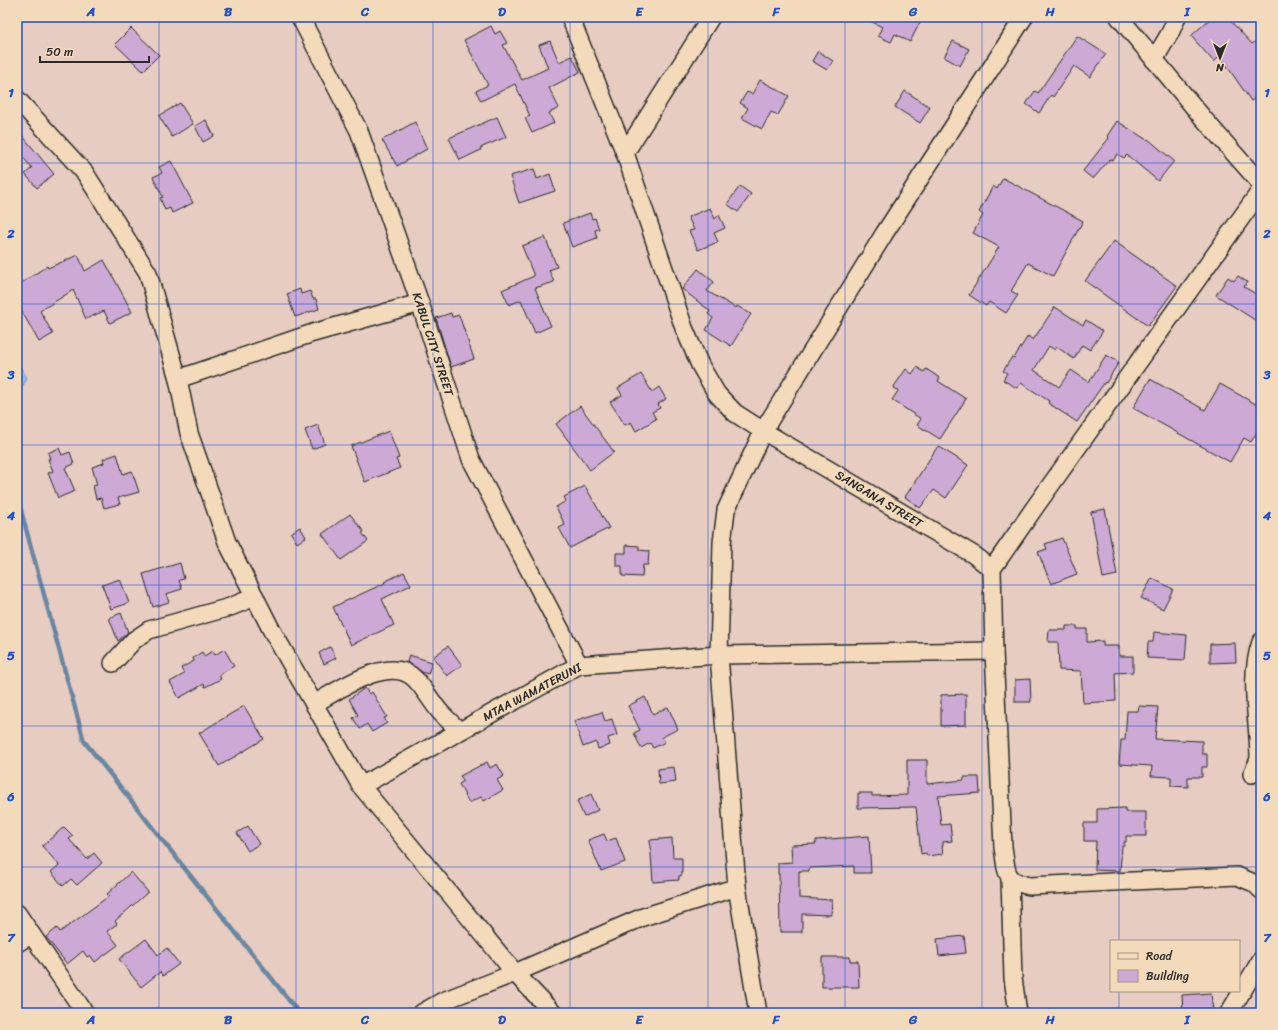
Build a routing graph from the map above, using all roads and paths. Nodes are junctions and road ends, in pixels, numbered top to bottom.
1 (300, 17) edge
2 (570, 17) edge
3 (711, 17) edge
4 (1024, 17) edge
5 (1119, 17) edge
6 (1177, 17) edge
7 (1154, 60) junction
8 (17, 99) edge
9 (625, 153) junction
10 (1261, 184) edge
11 (1261, 190) edge
12 (420, 302) junction
13 (178, 379) junction
14 (763, 431) junction
15 (992, 569) junction
16 (255, 597) junction
17 (1261, 642) edge
18 (994, 651) junction
19 (719, 655) junction
20 (113, 663) dead end
21 (579, 665) junction
22 (314, 704) junction
23 (459, 730) junction
24 (1252, 774) dead end
25 (361, 786) junction
26 (1010, 879) junction
27 (737, 887) junction
28 (1261, 890) edge
29 (17, 913) edge
30 (24, 939) edge
31 (1261, 960) edge
32 (514, 973) junction
33 (85, 1013) edge
34 (422, 1013) edge
35 (553, 1013) edge
36 (758, 1013) edge
37 (1018, 1013) edge
38 (1229, 1013) edge

1 - 12 street, KABUL CITY STREET
2 - 9 street, SANGANA STREET
3 - 9 street
4 - 14 street
5 - 7 street
6 - 7 street
7 - 10 street
8 - 13 street
9 - 14 street, SANGANA STREET
11 - 15 street
12 - 13 street
12 - 21 street, KABUL CITY STREET
13 - 16 street
14 - 15 street, SANGANA STREET
14 - 19 street
15 - 18 street
16 - 20 street
16 - 22 street
17 - 24 street
18 - 19 street, MTAA WAMATERUNI
18 - 26 street
19 - 21 street, MTAA WAMATERUNI
19 - 27 street
21 - 23 street, MTAA WAMATERUNI
22 - 23 street
22 - 25 street
23 - 25 street, MTAA WAMATERUNI
25 - 32 street
26 - 28 street
26 - 37 street
27 - 32 street
27 - 36 street
29 - 30 street
30 - 33 street
31 - 38 street
32 - 34 street
32 - 35 street

